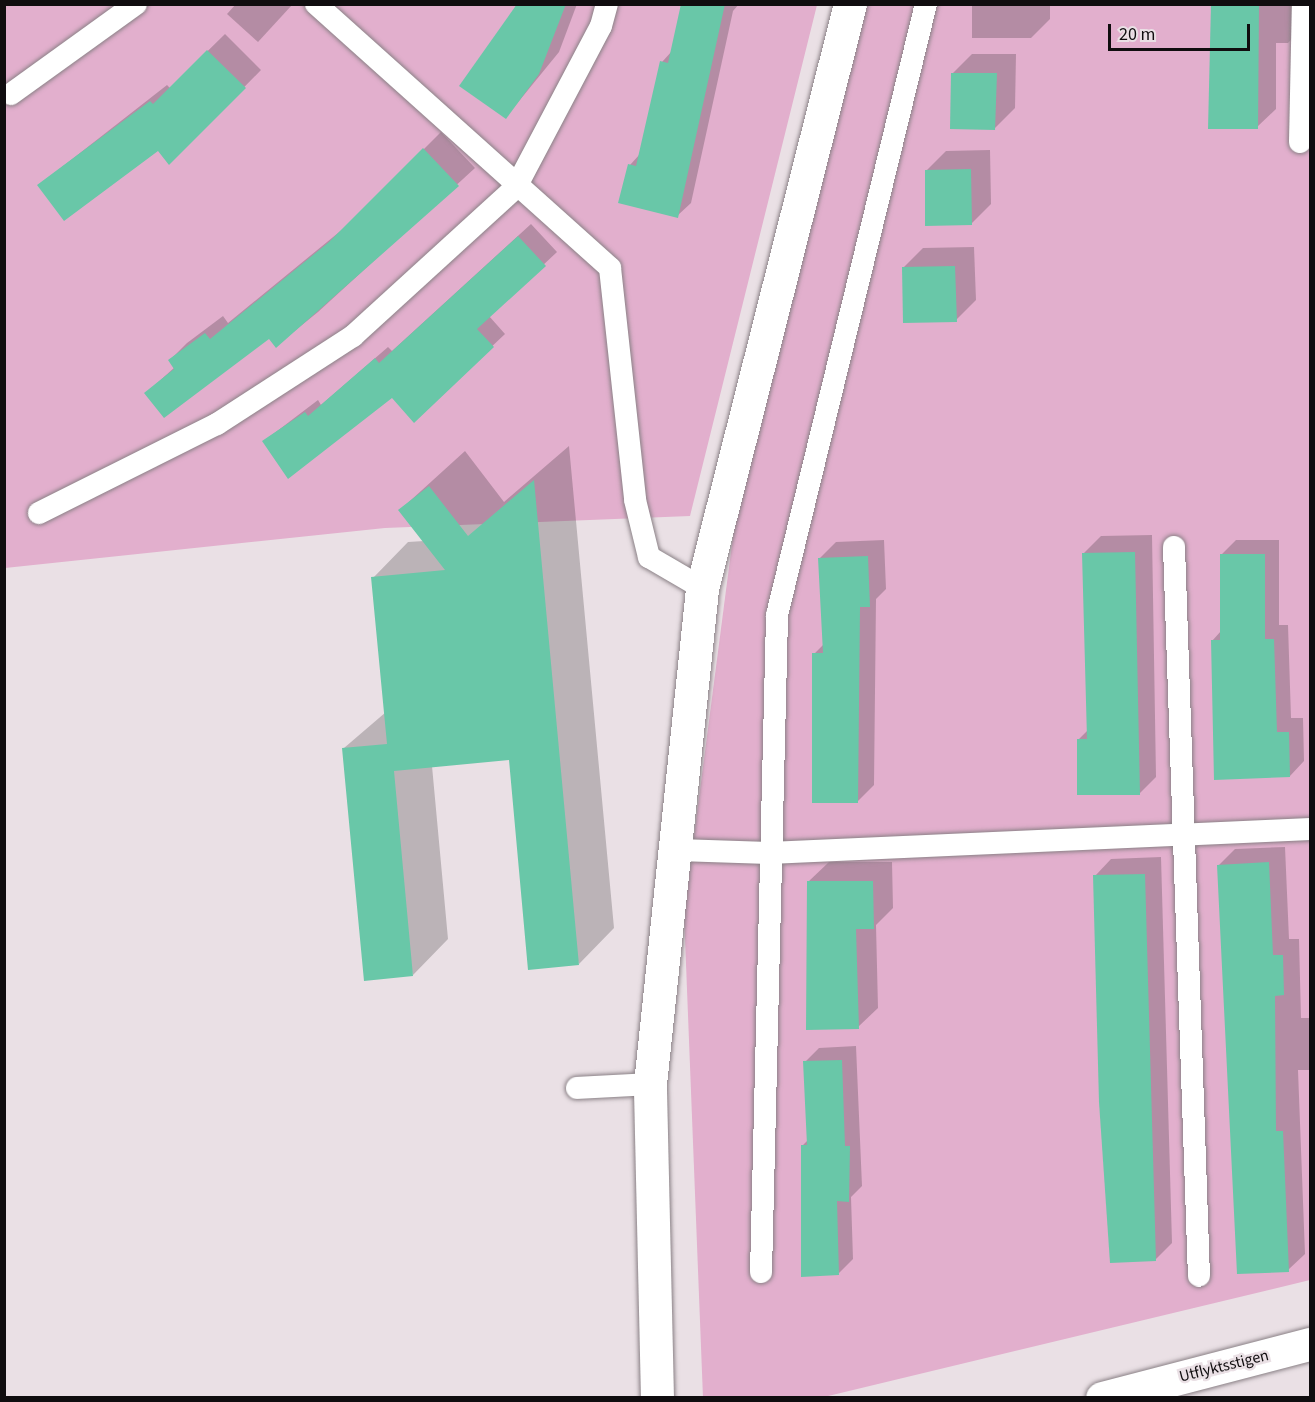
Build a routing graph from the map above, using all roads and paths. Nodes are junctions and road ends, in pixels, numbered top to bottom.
1 (136, 4) edge
2 (316, 4) edge
3 (607, 4) edge
4 (850, 4) edge
5 (926, 4) edge
6 (1303, 4) edge
7 (12, 94) dead end
8 (1300, 142) dead end
9 (516, 187) junction
10 (39, 513) dead end
11 (1174, 547) dead end
12 (702, 588) junction
13 (1311, 830) edge
14 (1184, 834) junction
15 (678, 850) junction
16 (769, 853) junction
17 (650, 1084) junction
18 (577, 1088) dead end
19 (761, 1272) dead end
20 (1199, 1276) dead end
21 (1311, 1344) edge
22 (657, 1398) edge
23 (1102, 1398) edge

1 - 7 lane
2 - 9 lane
3 - 9 lane
4 - 12 street
5 - 16 lane
6 - 8 lane
9 - 10 lane
9 - 12 lane
11 - 14 lane
12 - 15 street
13 - 14 lane
14 - 16 lane
14 - 20 lane
15 - 16 lane
15 - 17 street
16 - 19 lane
17 - 18 lane
17 - 22 street
21 - 23 street, Utflyktsstigen

